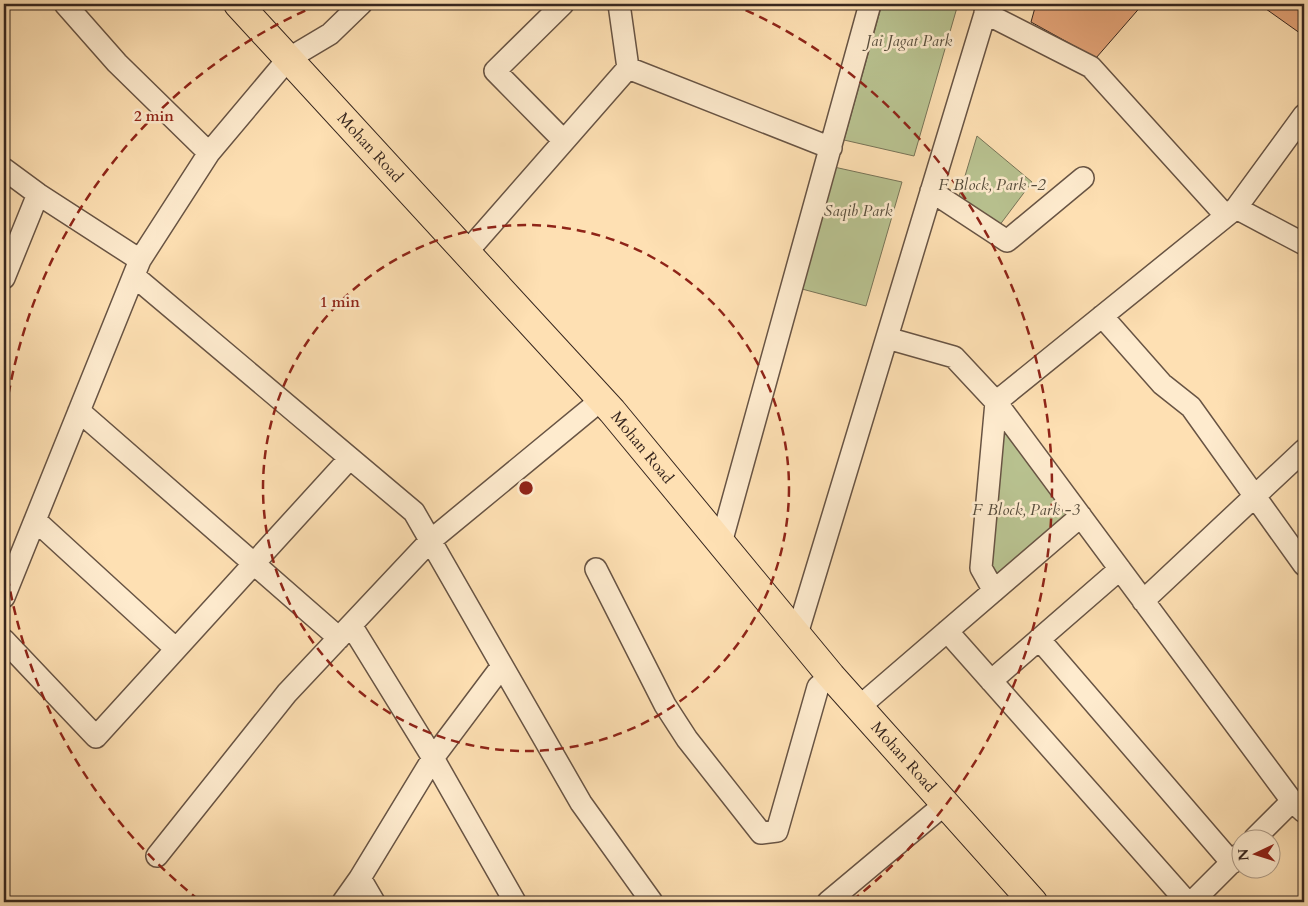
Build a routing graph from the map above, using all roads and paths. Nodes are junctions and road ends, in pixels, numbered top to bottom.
1 (65, 4) edge
2 (238, 4) edge
3 (361, 4) edge
4 (563, 4) edge
5 (618, 4) edge
6 (870, 4) edge
7 (987, 8) edge
8 (288, 59) junction
9 (628, 68) junction
10 (1304, 115) edge
11 (564, 141) junction
12 (831, 148) junction
13 (209, 153) junction
14 (4, 169) edge
15 (1083, 178) dead end
16 (931, 191) junction
17 (38, 194) junction
18 (1231, 212) junction
19 (1304, 244) edge
20 (466, 253) junction
21 (137, 268) junction
22 (4, 278) edge
23 (1102, 316) junction
24 (887, 338) junction
25 (601, 400) junction
26 (996, 402) junction
27 (79, 411) junction
28 (1304, 450) edge
29 (350, 458) junction
30 (1254, 497) junction
31 (1081, 516) junction
32 (35, 520) junction
33 (430, 541) junction
34 (721, 543) junction
35 (254, 563) junction
36 (1304, 565) edge
37 (596, 569) dead end
38 (1120, 569) junction
39 (994, 591) junction
40 (4, 598) edge
41 (1143, 601) junction
42 (947, 631) junction
43 (345, 632) junction
44 (797, 634) junction
45 (1039, 638) junction
46 (4, 640) edge
47 (176, 649) junction
48 (502, 666) junction
49 (832, 676) junction
50 (991, 681) junction
51 (859, 707) junction
52 (433, 758) junction
53 (945, 804) junction
54 (1298, 806) edge
55 (1269, 828) edge
56 (1230, 851) edge
57 (157, 856) dead end
58 (1230, 864) edge
59 (360, 878) junction
60 (343, 902) edge
61 (374, 902) edge
62 (515, 902) edge
63 (652, 902) edge
64 (828, 902) edge
65 (1032, 902) edge
66 (1187, 902) edge
67 (1192, 902) edge

1 - 13 street
2 - 8 main road, Mohan Road
3 - 8 street
4 - 11 street
5 - 9 street
6 - 12 street
7 - 16 street
7 - 18 street
8 - 13 street
8 - 20 main road, Mohan Road
9 - 11 street
9 - 12 street
10 - 18 street
11 - 20 street
12 - 34 street
13 - 21 street
14 - 17 street
15 - 16 street
16 - 24 street
17 - 21 street
17 - 22 street
18 - 19 street
18 - 23 street
20 - 25 main road, Mohan Road
21 - 27 street
21 - 29 street
23 - 26 street
23 - 30 street
24 - 26 street
24 - 44 street
25 - 33 street
25 - 34 main road, Mohan Road
26 - 31 street
26 - 39 street
27 - 32 street
27 - 35 street
28 - 30 street
29 - 33 street
29 - 35 street
30 - 36 street
30 - 41 street
31 - 38 street
31 - 39 street
32 - 40 street
32 - 47 street
33 - 43 street
33 - 48 street
34 - 44 main road, Mohan Road
35 - 43 street
35 - 47 street
37 - 49 street
38 - 41 street
38 - 45 street
39 - 42 street
41 - 54 street
42 - 50 street
42 - 51 street
43 - 52 street
43 - 57 street
44 - 49 main road, Mohan Road
45 - 50 street
45 - 56 street
46 - 47 street
48 - 52 street
48 - 63 street
49 - 51 main road, Mohan Road
50 - 66 street
51 - 53 main road, Mohan Road
52 - 59 street
52 - 62 street
53 - 64 street
53 - 65 main road, Mohan Road
54 - 55 street
58 - 67 street
59 - 60 street
59 - 61 street

